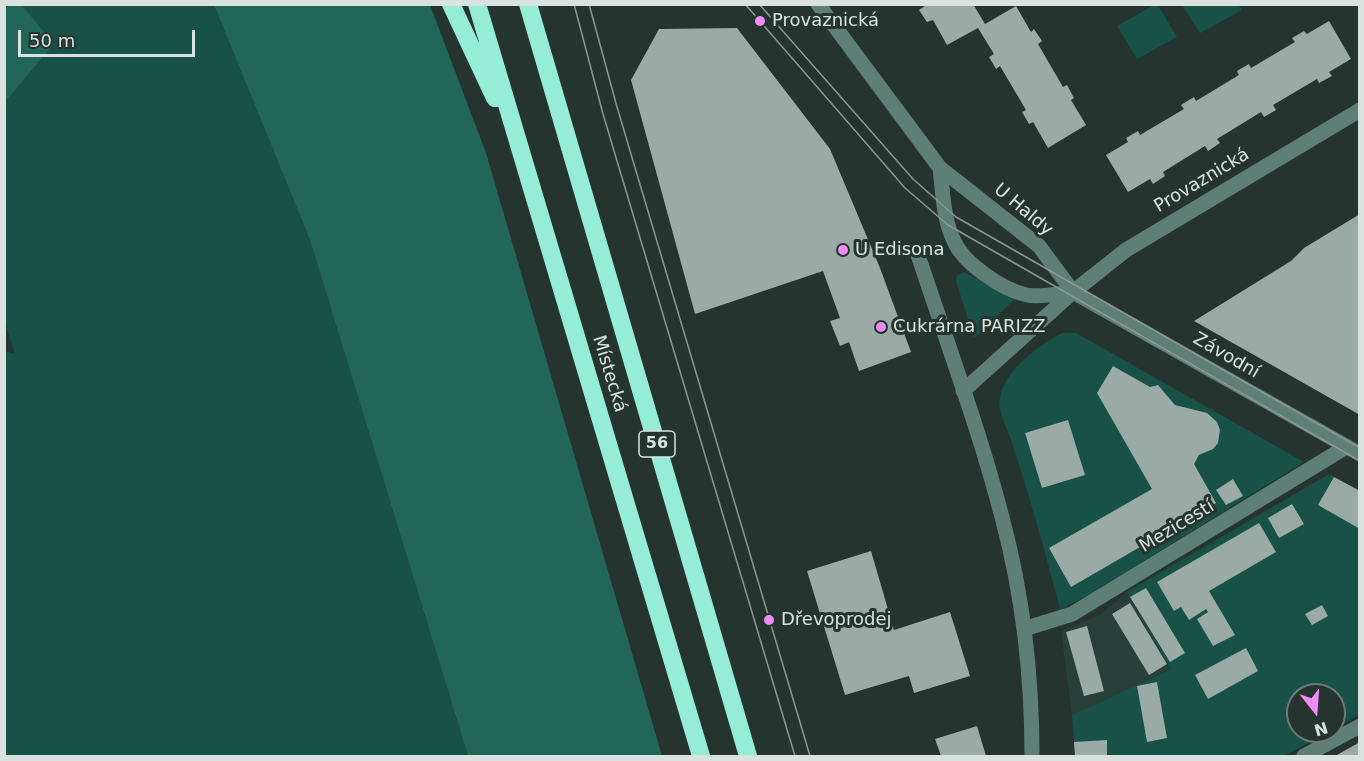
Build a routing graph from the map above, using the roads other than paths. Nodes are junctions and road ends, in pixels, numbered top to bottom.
1 (451, 4) edge
2 (477, 4) edge
3 (528, 4) edge
4 (538, 4) edge
5 (818, 4) edge
6 (1359, 110) edge
7 (567, 131) junction
8 (522, 155) junction
9 (940, 168) junction
10 (918, 255) dead end
11 (1073, 292) junction
12 (963, 391) junction
13 (1353, 450) edge
14 (1024, 629) junction
15 (1359, 726) edge
16 (700, 756) edge
17 (748, 756) edge
18 (1032, 756) edge
19 (1304, 756) edge

1 - 8 highway, 56
2 - 8 highway, Místecká / 56
3 - 7 highway, Místecká / 56
4 - 7 highway, 56
5 - 9 street, U Haldy
6 - 11 street, Provaznická
7 - 17 highway, Místecká / 56
8 - 16 highway, Místecká / 56
9 - 11 street, U Haldy
9 - 11 street, U Haldy
10 - 12 street
11 - 12 street, Provaznická
11 - 13 street, Závodní
12 - 14 street
13 - 14 street, Mezicestí
14 - 18 street
15 - 19 street

